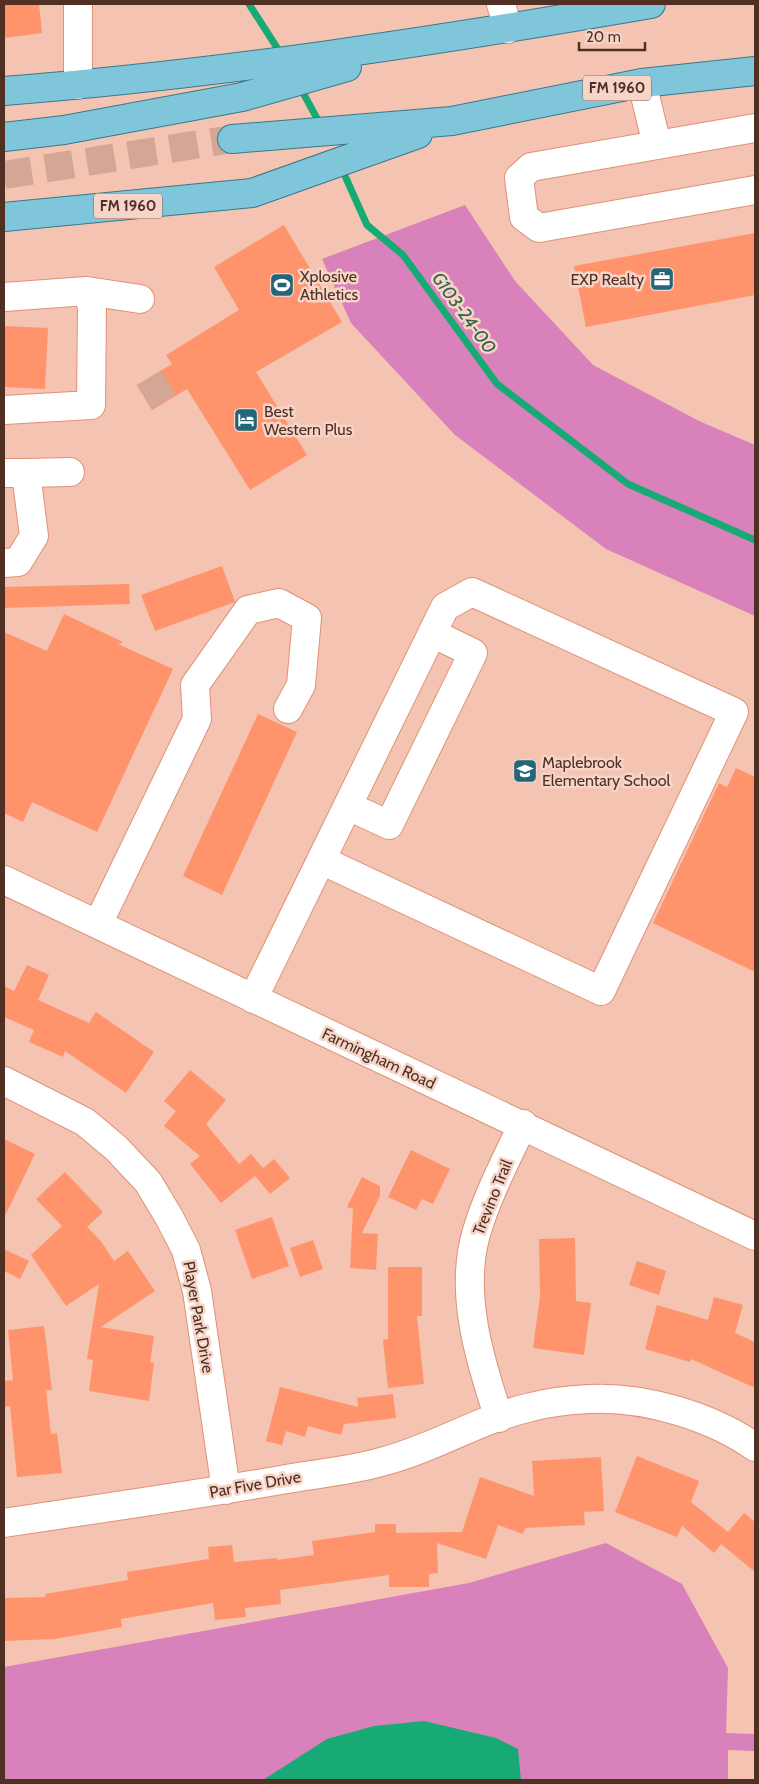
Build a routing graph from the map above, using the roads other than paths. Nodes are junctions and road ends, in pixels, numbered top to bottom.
1 (78, 4) edge
2 (650, 4) edge
3 (504, 16) edge
4 (436, 41) junction
5 (755, 71) edge
6 (642, 83) junction
7 (78, 85) junction
8 (4, 90) edge
9 (452, 122) junction
10 (755, 128) edge
11 (4, 137) edge
12 (232, 139) tunnel mouth
13 (657, 145) junction
14 (755, 190) edge
15 (4, 217) edge
16 (87, 292) junction
17 (4, 297) edge
18 (140, 299) dead end
19 (4, 410) edge
20 (70, 472) dead end
21 (15, 473) edge
22 (4, 562) edge
23 (432, 633) junction
24 (288, 709) dead end
25 (348, 806) junction
26 (321, 860) junction
27 (4, 880) edge
28 (98, 924) junction
29 (253, 999) junction
30 (4, 1081) edge
31 (522, 1124) junction
32 (755, 1236) edge
33 (499, 1418) junction
34 (755, 1447) edge
35 (226, 1490) junction
36 (4, 1523) edge

1 - 7 street
2 - 3 main road
3 - 4 main road
4 - 7 main road
4 - 11 main road
5 - 6 main road, FM 1960 / FM 1960
6 - 9 main road, FM 1960 / FM 1960
6 - 13 street
7 - 8 main road
9 - 12 main road, FM 1960
9 - 15 main road, FM 1960 / FM 1960
10 - 13 street
13 - 14 street
16 - 17 street
16 - 18 street
16 - 19 street
20 - 21 street
21 - 22 street
23 - 25 street
23 - 25 street
23 - 26 street
24 - 28 street
25 - 26 street
26 - 29 street
27 - 28 street, Farmingham Road
28 - 29 street, Farmingham Road
29 - 31 street, Farmingham Road
30 - 35 street, Player Park Drive
31 - 32 street, Farmingham Road
31 - 33 street, Trevino Trail
33 - 34 street, Par Five Drive
33 - 35 street, Par Five Drive
35 - 36 street, Par Five Drive

